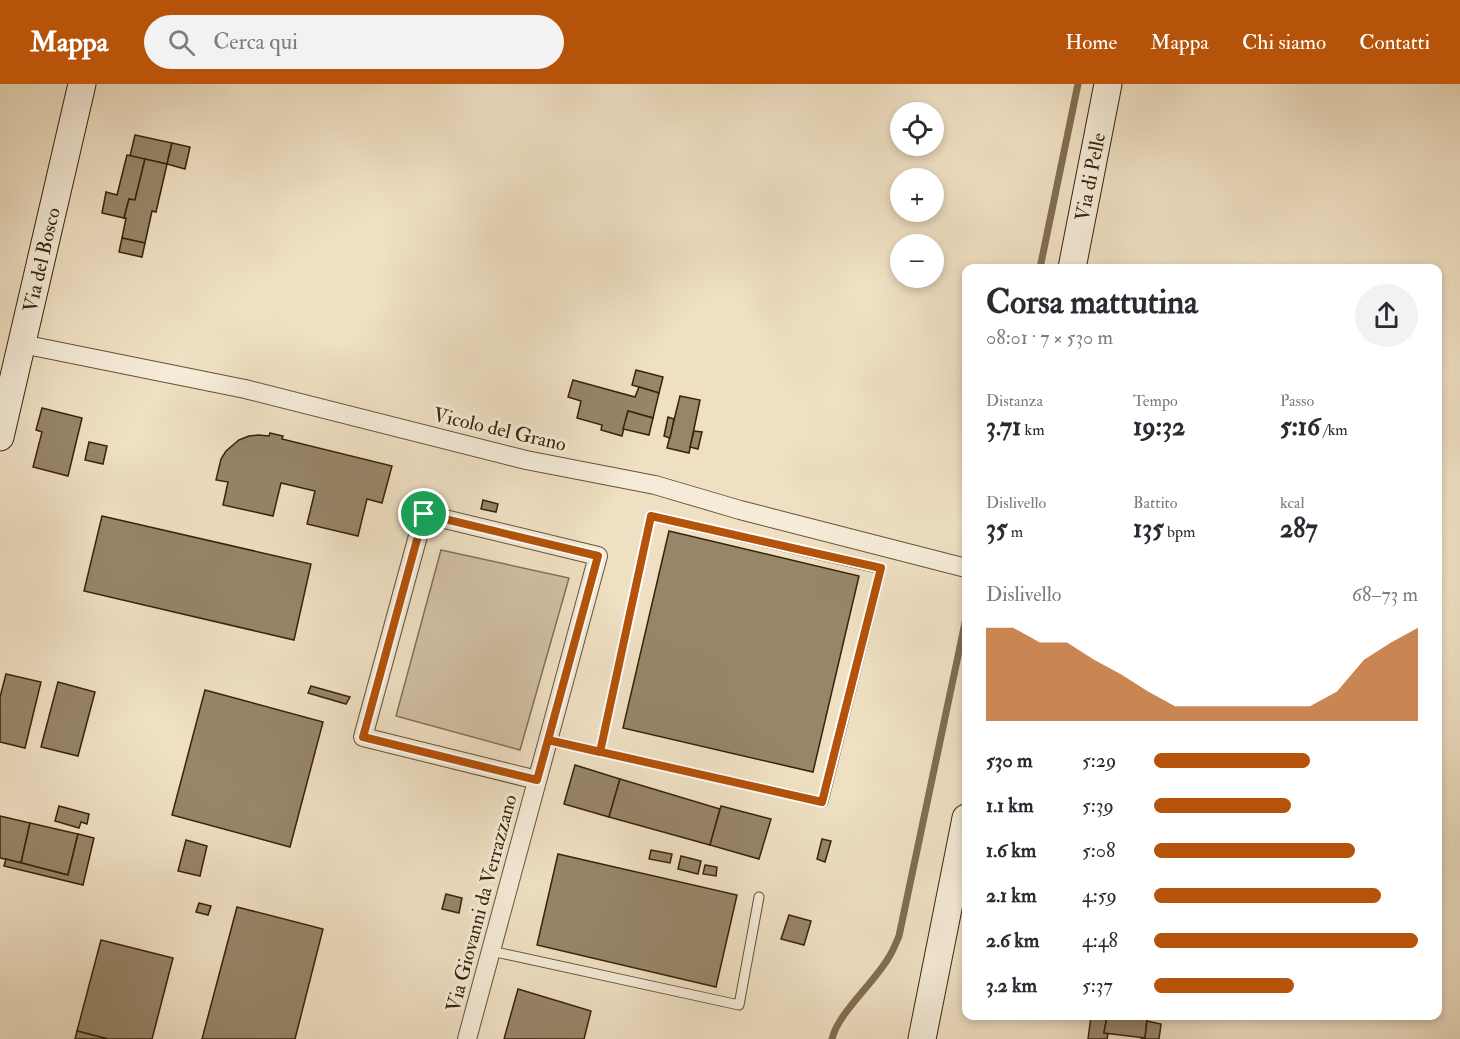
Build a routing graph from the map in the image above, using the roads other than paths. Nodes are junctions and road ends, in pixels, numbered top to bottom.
1 (81, 84) edge
2 (1108, 84) edge
3 (1073, 264) edge
4 (22, 344) junction
5 (2, 424) edge
6 (962, 567) edge
7 (548, 740) junction
8 (600, 752) junction
9 (537, 780) junction
10 (962, 838) edge
11 (759, 897) dead end
12 (491, 951) junction
13 (467, 1039) edge
14 (922, 1039) edge

1 - 4 street, Via del Bosco
2 - 3 street, Via di Pelle
4 - 5 street, Via del Bosco
4 - 6 street, Vicolo del Grano
7 - 8 lane
7 - 9 street, Via Giovanni da Verrazzano
7 - 9 street, Via Giovanni da Verrazzano
8 - 8 lane
9 - 12 street, Via Giovanni da Verrazzano
10 - 14 street
11 - 12 lane
12 - 13 street, Via Giovanni da Verrazzano

